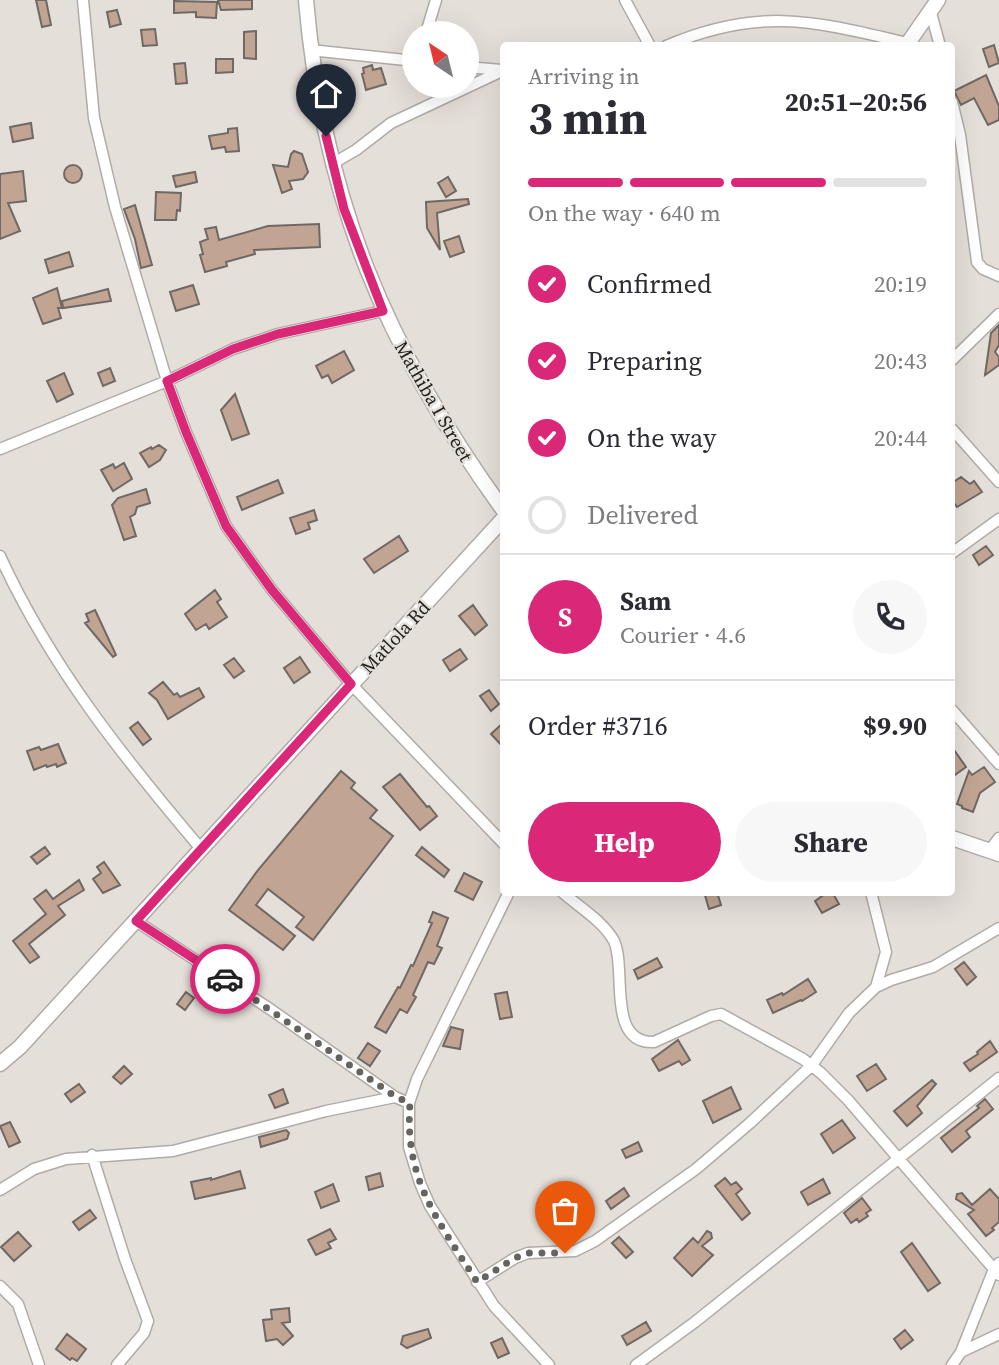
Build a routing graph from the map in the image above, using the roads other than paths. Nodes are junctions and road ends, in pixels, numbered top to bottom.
1 (83, 0) edge
2 (306, 0) edge
3 (436, 0) edge
4 (625, 0) edge
5 (934, 6) edge
6 (430, 21) edge
7 (648, 42) edge
8 (676, 42) edge
9 (896, 42) edge
10 (909, 42) edge
11 (939, 42) edge
12 (310, 50) junction
13 (402, 60) edge
14 (480, 68) edge
15 (500, 70) edge
16 (500, 72) edge
17 (955, 114) edge
18 (332, 164) junction
19 (999, 276) edge
20 (383, 311) junction
21 (999, 314) edge
22 (955, 357) edge
23 (167, 381) junction
24 (955, 432) edge
25 (0, 449) edge
26 (999, 482) edge
27 (500, 505) edge
28 (999, 519) edge
29 (500, 522) edge
30 (955, 551) edge
31 (0, 555) edge
32 (351, 684) junction
33 (955, 713) edge
34 (999, 764) edge
35 (999, 838) edge
36 (955, 839) edge
37 (500, 840) edge
38 (202, 850) junction
39 (994, 853) edge
40 (507, 896) edge
41 (567, 896) edge
42 (872, 896) edge
43 (136, 921) junction
44 (999, 928) edge
45 (876, 987) junction
46 (0, 1064) edge
47 (812, 1066) junction
48 (999, 1078) edge
49 (396, 1097) junction
50 (410, 1103) junction
51 (92, 1155) junction
52 (898, 1159) junction
53 (0, 1190) edge
54 (998, 1269) edge
55 (477, 1282) junction
56 (0, 1286) edge
57 (999, 1334) edge
58 (961, 1352) junction
59 (39, 1365) edge
60 (117, 1365) edge
61 (549, 1365) edge
62 (636, 1365) edge
63 (952, 1365) edge

1 - 23 street
2 - 12 street, Mathiba I Street
3 - 6 street
4 - 7 street
5 - 10 street
5 - 11 street
8 - 9 street
12 - 13 street
12 - 18 street, Mathiba I Street
14 - 15 street
16 - 18 street
17 - 19 street
18 - 20 street, Mathiba I Street
20 - 23 street
20 - 27 street, Mathiba I Street
21 - 22 street
23 - 25 street
23 - 32 street
24 - 26 street
28 - 30 street
29 - 32 street, Matlola Rd
31 - 38 street
32 - 37 street
32 - 38 street, Matlola Rd
33 - 34 street
35 - 39 street
36 - 39 street
38 - 43 street, Matlola Rd
40 - 50 street
41 - 47 street
42 - 45 street
43 - 46 street, Matlola Rd
43 - 49 street
44 - 45 street
45 - 47 street
47 - 52 street
47 - 55 street
48 - 52 street
49 - 50 street
49 - 51 street
50 - 55 street
51 - 53 street
51 - 60 street
52 - 54 street
52 - 62 street
54 - 58 street
55 - 61 street
56 - 59 street
57 - 58 street
58 - 63 street

